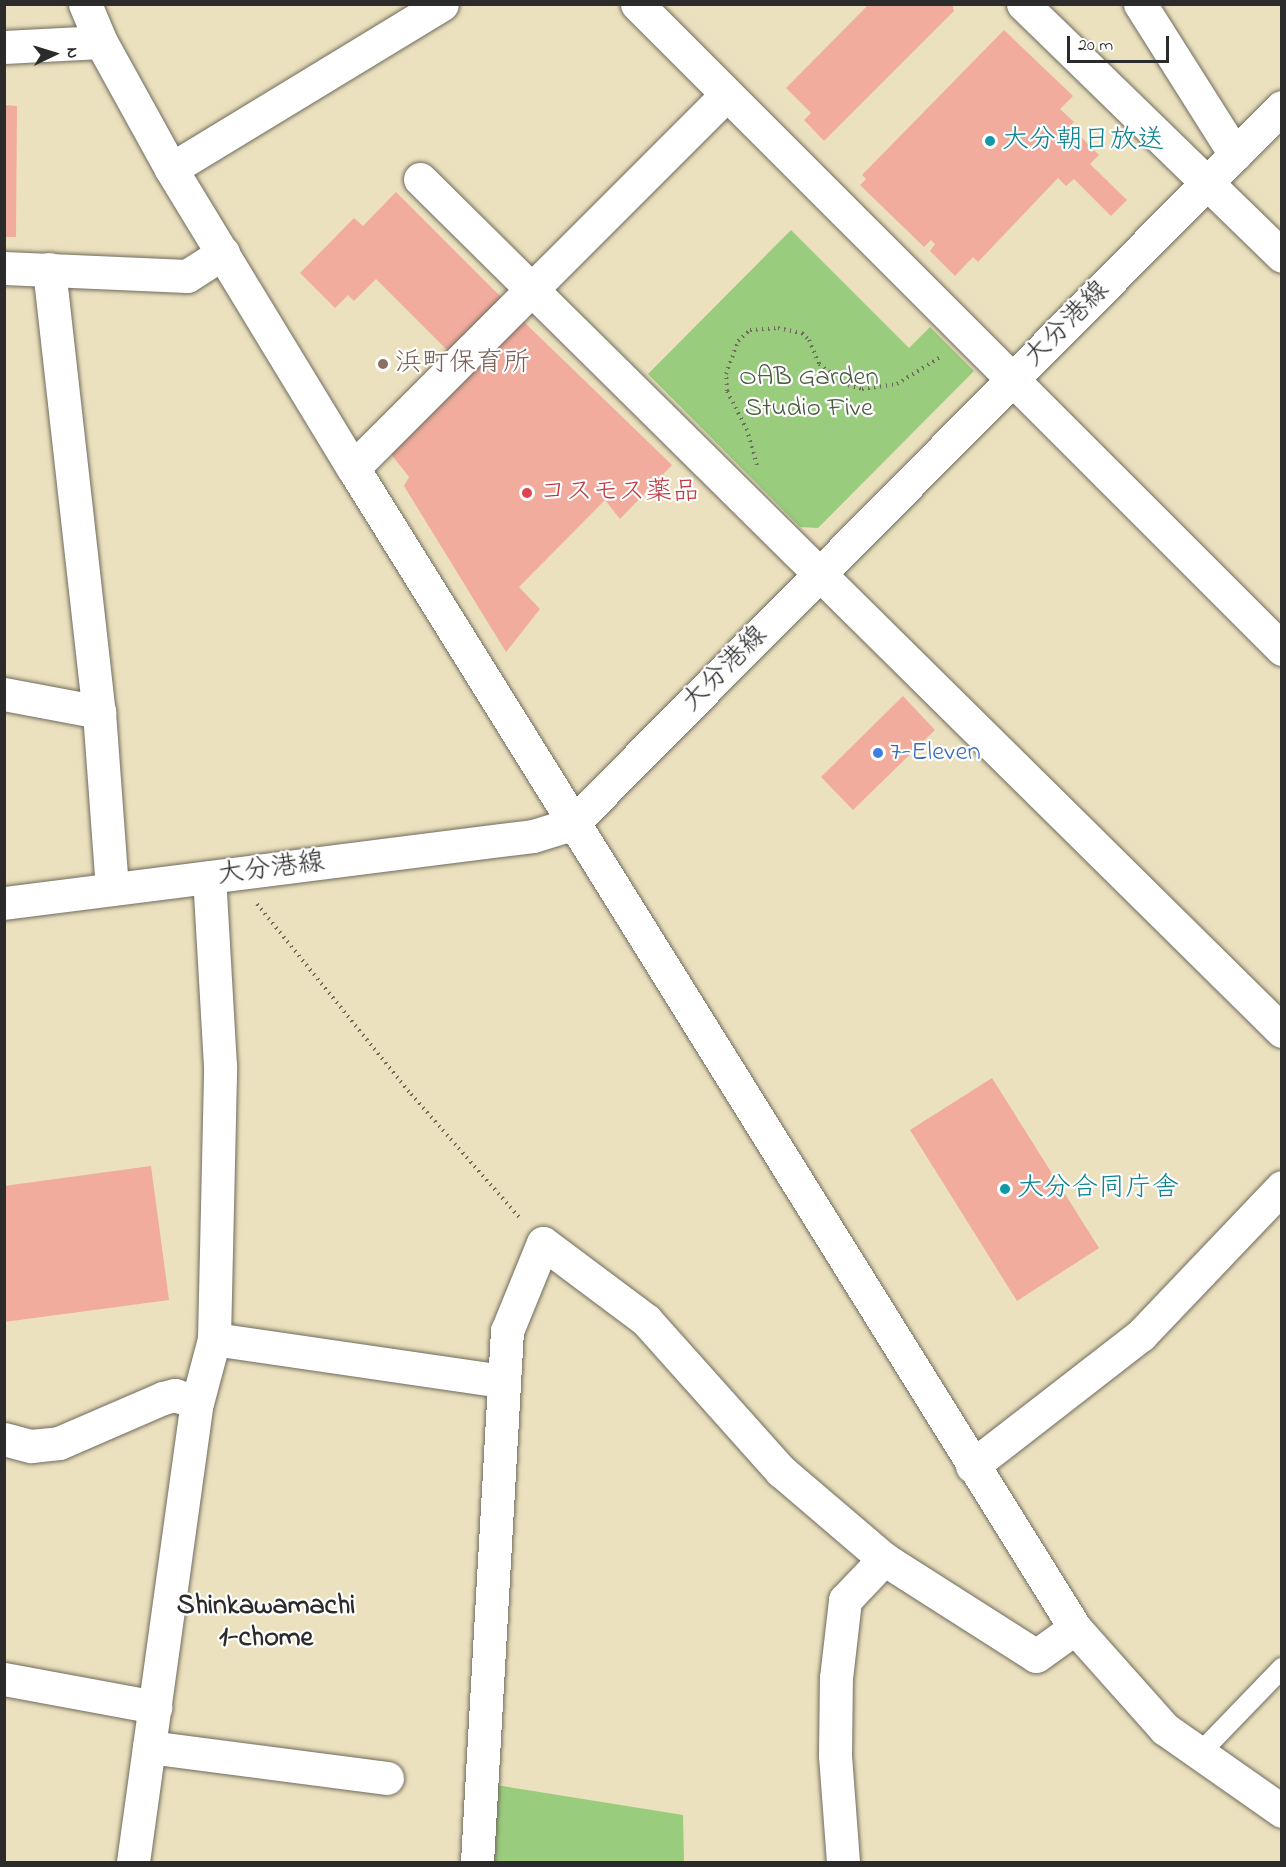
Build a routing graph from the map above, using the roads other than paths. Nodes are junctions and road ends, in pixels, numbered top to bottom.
1 (85, 4) edge
2 (442, 4) edge
3 (637, 4) edge
4 (1023, 4) edge
5 (1140, 4) edge
6 (101, 42) junction
7 (4, 47) edge
8 (726, 95) junction
9 (1281, 107) edge
10 (1235, 154) junction
11 (171, 169) junction
12 (420, 179) dead end
13 (1207, 182) junction
14 (223, 253) junction
15 (1281, 256) edge
16 (4, 268) edge
17 (49, 269) junction
18 (532, 290) junction
19 (1010, 381) junction
20 (353, 468) junction
21 (819, 574) junction
22 (1281, 649) edge
23 (4, 694) edge
24 (99, 712) junction
25 (572, 824) junction
26 (209, 877) junction
27 (112, 889) junction
28 (4, 903) edge
29 (1281, 1031) edge
30 (1281, 1187) edge
31 (214, 1339) junction
32 (502, 1382) junction
33 (197, 1403) junction
34 (4, 1439) edge
35 (972, 1466) junction
36 (884, 1559) junction
37 (1075, 1628) junction
38 (1281, 1668) edge
39 (4, 1679) edge
40 (155, 1707) junction
41 (149, 1747) junction
42 (1199, 1754) junction
43 (387, 1778) dead end
44 (1281, 1811) edge
45 (133, 1863) edge
46 (477, 1863) edge
47 (843, 1863) edge

1 - 6 street
2 - 11 street
3 - 8 street
4 - 13 street
5 - 10 street
6 - 7 street
6 - 11 street
8 - 18 street
8 - 19 street
9 - 10 street, 大分港線
10 - 13 street, 大分港線
11 - 14 street
12 - 18 street
13 - 15 street
13 - 19 street, 大分港線
14 - 17 street
14 - 20 street
16 - 17 street
17 - 24 street
18 - 20 street
18 - 21 street
19 - 21 street, 大分港線
19 - 22 street
20 - 25 street
21 - 25 street, 大分港線
21 - 29 street
23 - 24 street
24 - 27 street
25 - 26 street, 大分港線
25 - 35 street
26 - 27 street, 大分港線
26 - 31 street
27 - 28 street, 大分港線
30 - 35 street
31 - 32 street
31 - 33 street
32 - 36 street
32 - 46 street
33 - 34 street
33 - 40 street
35 - 37 street
36 - 37 street
36 - 47 street
37 - 42 street
38 - 42 lane
39 - 40 street
40 - 41 street
41 - 43 street
41 - 45 street
42 - 44 street

